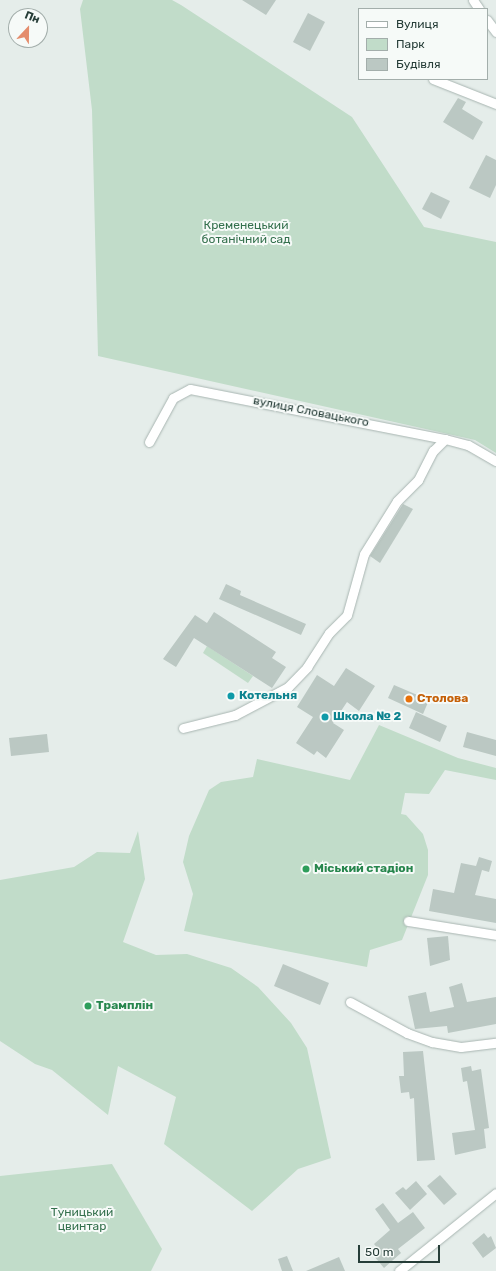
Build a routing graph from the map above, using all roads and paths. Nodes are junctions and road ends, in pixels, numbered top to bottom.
1 (472, 0) edge
2 (478, 8) edge
3 (488, 21) edge
4 (496, 32) edge
5 (436, 80) edge
6 (496, 104) edge
7 (445, 439) junction
8 (149, 442) dead end
9 (496, 461) edge
10 (183, 728) dead end
11 (408, 921) dead end
12 (496, 935) edge
13 (350, 1002) dead end
14 (496, 1043) edge
15 (496, 1193) edge
16 (399, 1271) edge

1 - 2 street
3 - 4 street
5 - 6 street
7 - 8 street, вулиця Словацького
7 - 9 street, вулиця Словацького
7 - 10 street
11 - 12 street
13 - 14 street
15 - 16 street

